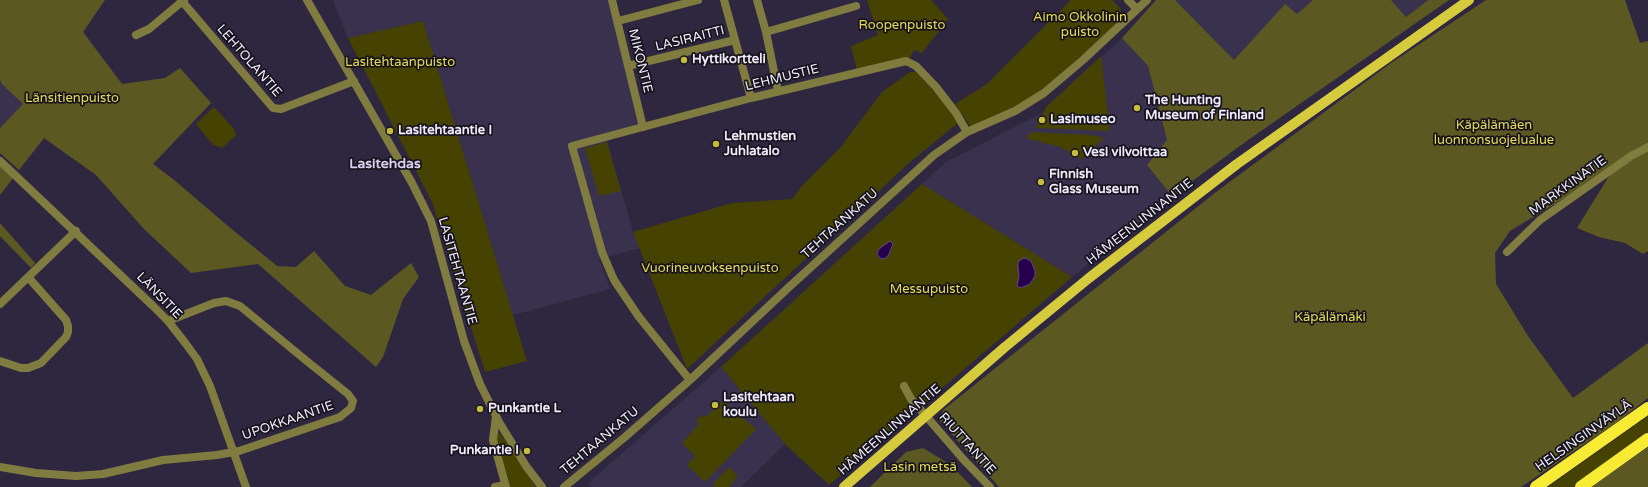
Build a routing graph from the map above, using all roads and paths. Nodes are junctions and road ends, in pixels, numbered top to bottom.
1 (182, 0) edge
2 (307, 0) edge
3 (612, 0) edge
4 (698, 0) edge
5 (724, 0) edge
6 (757, 0) edge
7 (1128, 0) edge
8 (1147, 0) edge
9 (1470, 0) edge
10 (856, 6) dead end
11 (1137, 9) junction
12 (618, 21) junction
13 (766, 32) junction
14 (136, 35) dead end
15 (735, 40) junction
16 (628, 66) junction
17 (354, 81) junction
18 (778, 91) junction
19 (751, 98) junction
20 (643, 127) junction
21 (967, 132) junction
22 (1648, 147) edge
23 (0, 161) edge
24 (76, 231) junction
25 (1507, 252) dead end
26 (28, 277) junction
27 (0, 304) edge
28 (168, 321) junction
29 (0, 361) edge
30 (690, 380) junction
31 (904, 386) dead end
32 (1648, 408) edge
33 (496, 416) junction
34 (926, 416) junction
35 (1648, 439) edge
36 (233, 452) junction
37 (0, 467) edge
38 (506, 486) edge
39 (246, 487) edge
40 (495, 487) edge
41 (542, 487) edge
42 (564, 487) edge
43 (844, 487) edge
44 (990, 487) edge
45 (1536, 487) edge
46 (1582, 487) edge

1 - 14 street, LEHTOLANTIE
1 - 17 street, LEHTOLANTIE
2 - 17 street, LASITEHTAANTIE
3 - 12 street, MIKONTIE
4 - 12 street
5 - 15 street
6 - 13 street
7 - 11 street
8 - 11 street, TEHTAANKATU
9 - 34 main road, HÄMEENLINNANTIE
10 - 13 street
11 - 21 street, TEHTAANKATU
12 - 16 street, MIKONTIE
13 - 18 street
15 - 16 street, LASIRAITTI
15 - 19 street
16 - 20 street, MIKONTIE
17 - 33 street, LASITEHTAANTIE
18 - 19 street, LEHMUSTIE
18 - 21 street, LEHMUSTIE
19 - 20 street, LEHMUSTIE
20 - 30 street, LEHMUSTIE
21 - 30 street, TEHTAANKATU
22 - 25 street, MARKKINATIE
23 - 24 street, LÄNSITIE
24 - 26 street
24 - 28 street, LÄNSITIE
26 - 27 street
26 - 29 street
28 - 36 street, LÄNSITIE
28 - 36 street, UPOKKAANTIE
30 - 42 street, TEHTAANKATU
31 - 34 street, RIUTTANTIE
32 - 45 highway, HELSINGINVÄYLÄ
33 - 38 street
33 - 41 street, LASITEHTAANTIE
34 - 43 main road, HÄMEENLINNANTIE
34 - 44 street, RIUTTANTIE
35 - 46 highway
36 - 37 street, UPOKKAANTIE
36 - 39 street, LÄNSITIE
38 - 40 street

